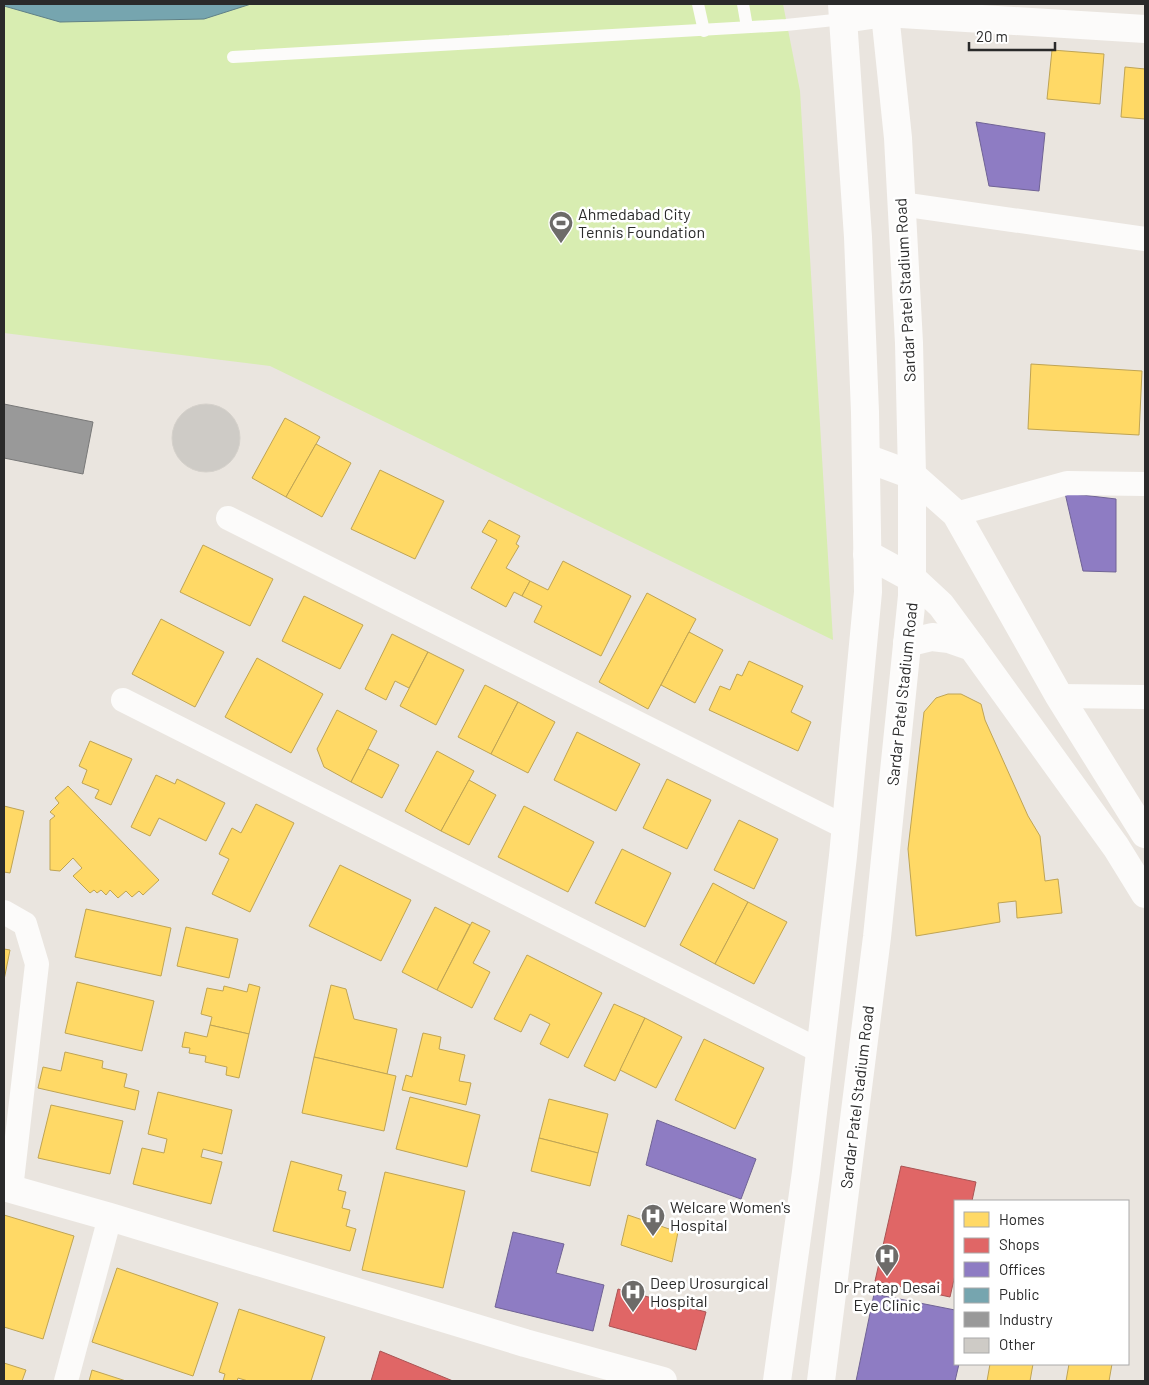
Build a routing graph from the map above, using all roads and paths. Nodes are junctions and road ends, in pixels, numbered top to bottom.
1 (698, 4) edge
2 (743, 4) edge
3 (885, 8) edge
4 (843, 11) edge
5 (747, 27) junction
6 (1145, 29) edge
7 (704, 31) junction
8 (233, 57) dead end
9 (901, 204) junction
10 (1145, 239) edge
11 (866, 458) junction
12 (912, 475) junction
13 (1145, 484) edge
14 (956, 514) junction
15 (228, 518) dead end
16 (867, 554) junction
17 (913, 579) junction
18 (907, 643) junction
19 (972, 647) junction
20 (1059, 696) junction
21 (1145, 697) edge
22 (122, 700) dead end
23 (844, 827) junction
24 (1145, 834) edge
25 (1145, 894) edge
26 (4, 912) edge
27 (820, 1050) junction
28 (7, 1188) edge
29 (110, 1217) junction
30 (66, 1381) edge
31 (663, 1381) edge
32 (777, 1381) edge
33 (821, 1381) edge

1 - 7 lane
2 - 5 lane
3 - 4 street
3 - 6 street
3 - 9 street, Sardar Patel Stadium Road
4 - 5 lane
4 - 11 street
5 - 7 lane
7 - 8 lane
9 - 10 street
9 - 12 street, Sardar Patel Stadium Road
11 - 12 street
11 - 16 street
12 - 14 street
12 - 17 street, Sardar Patel Stadium Road
13 - 14 street
14 - 20 street
15 - 23 street
16 - 17 street
16 - 23 street
17 - 18 street, Sardar Patel Stadium Road
17 - 19 street
18 - 19 street
18 - 33 street, Sardar Patel Stadium Road
19 - 25 street
20 - 21 street
20 - 24 street
22 - 27 street
23 - 27 street
26 - 28 street
27 - 32 street
28 - 29 street
29 - 30 street
29 - 31 street

